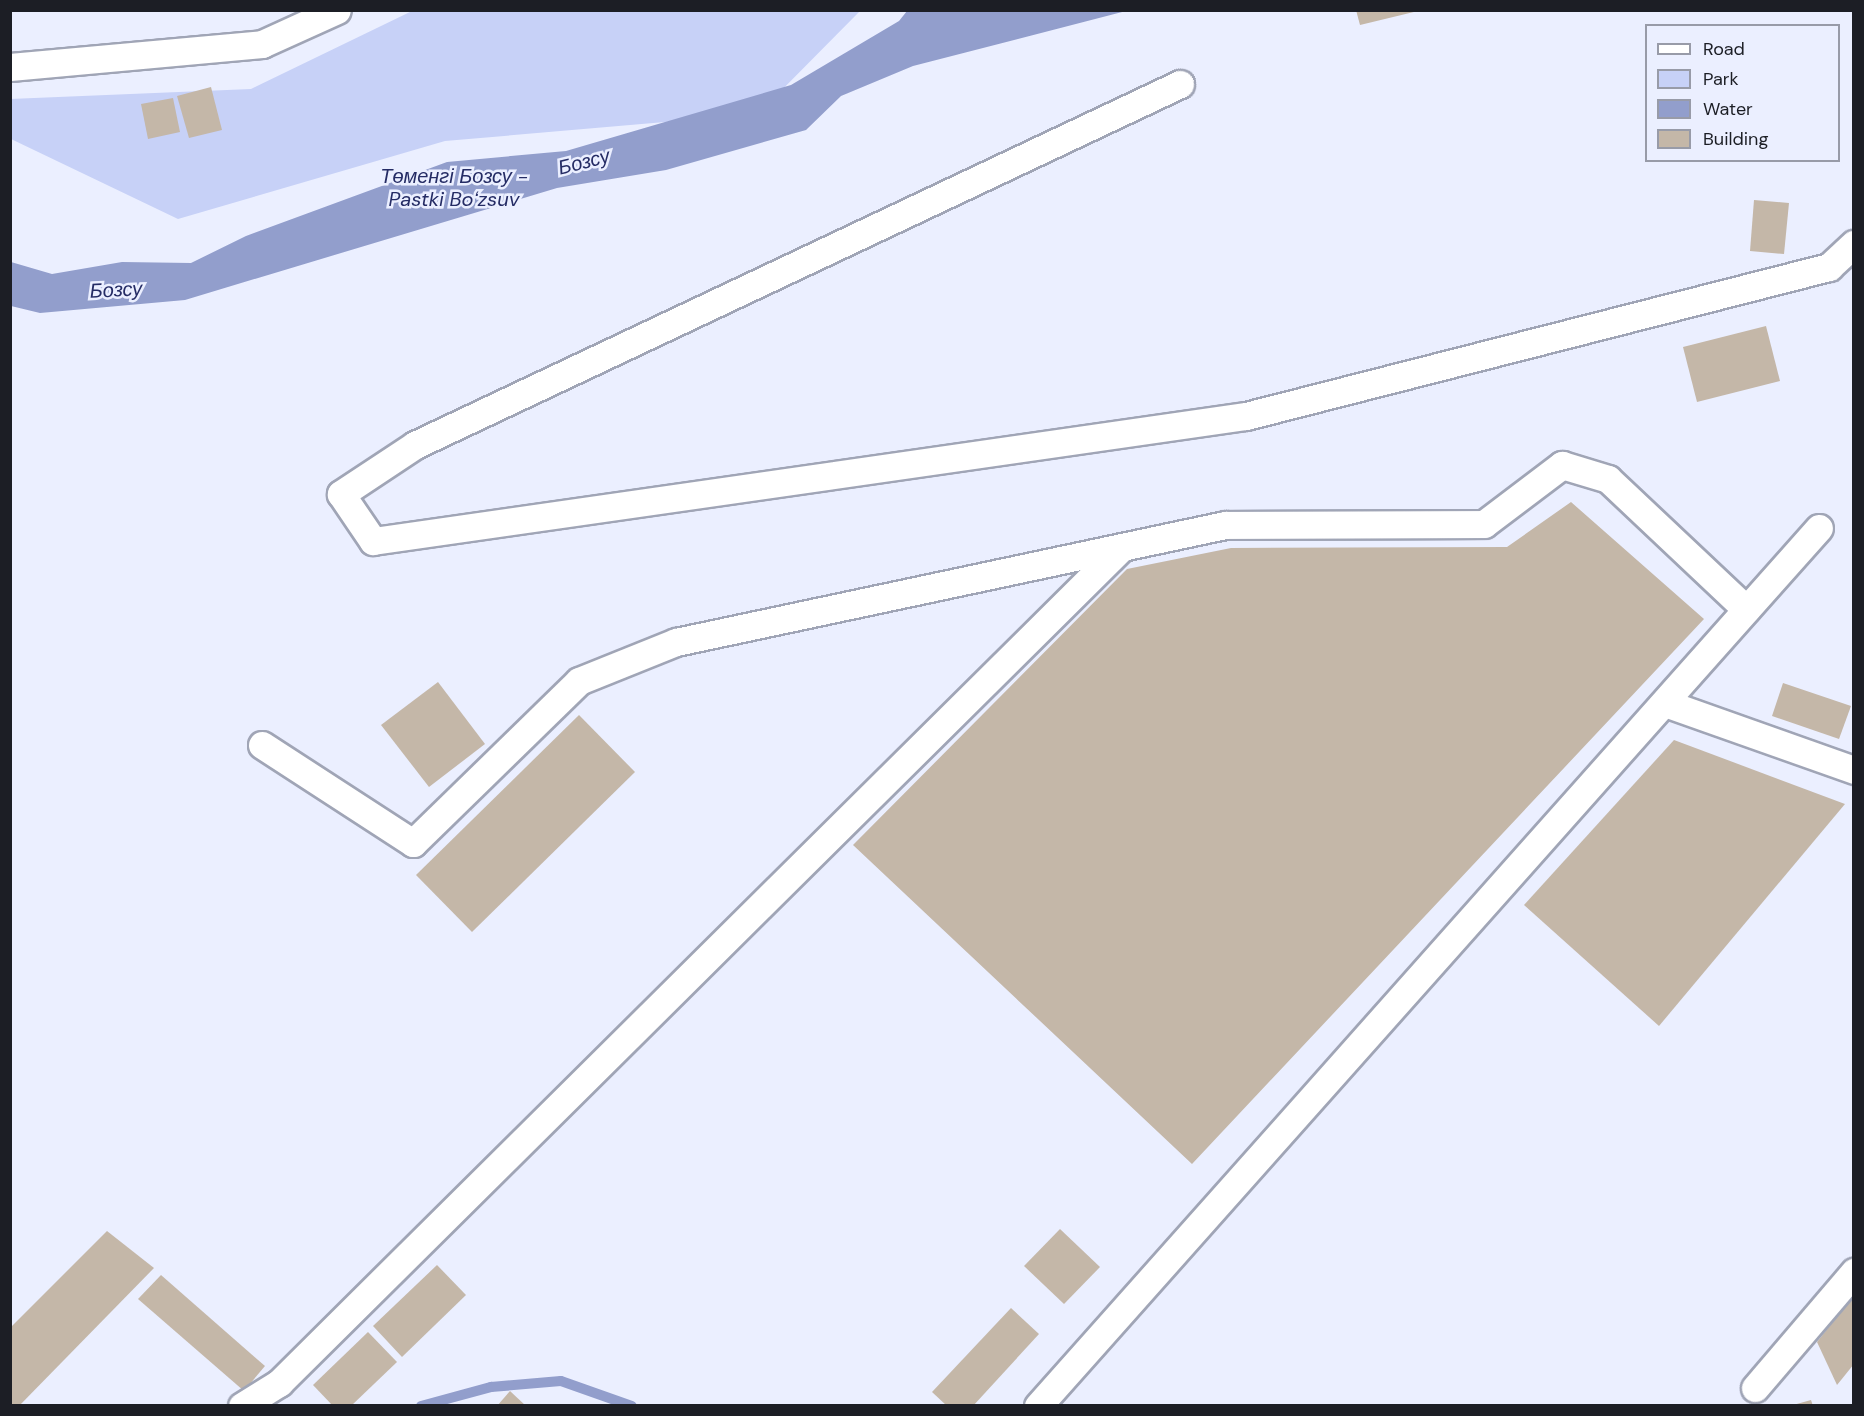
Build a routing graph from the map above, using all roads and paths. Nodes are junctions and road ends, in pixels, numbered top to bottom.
1 (337, 10) edge
2 (10, 67) edge
3 (1180, 84) dead end
4 (1854, 244) edge
5 (1819, 528) dead end
6 (1122, 547) junction
7 (1746, 609) junction
8 (1665, 703) junction
9 (262, 745) dead end
10 (1854, 770) edge
11 (1854, 1272) edge
12 (1755, 1388) dead end
13 (242, 1406) edge
14 (1038, 1406) edge

1 - 2 street
3 - 4 street
5 - 7 street
6 - 7 street
6 - 9 street
6 - 13 street
7 - 8 street
8 - 10 street
8 - 14 street
11 - 12 street

